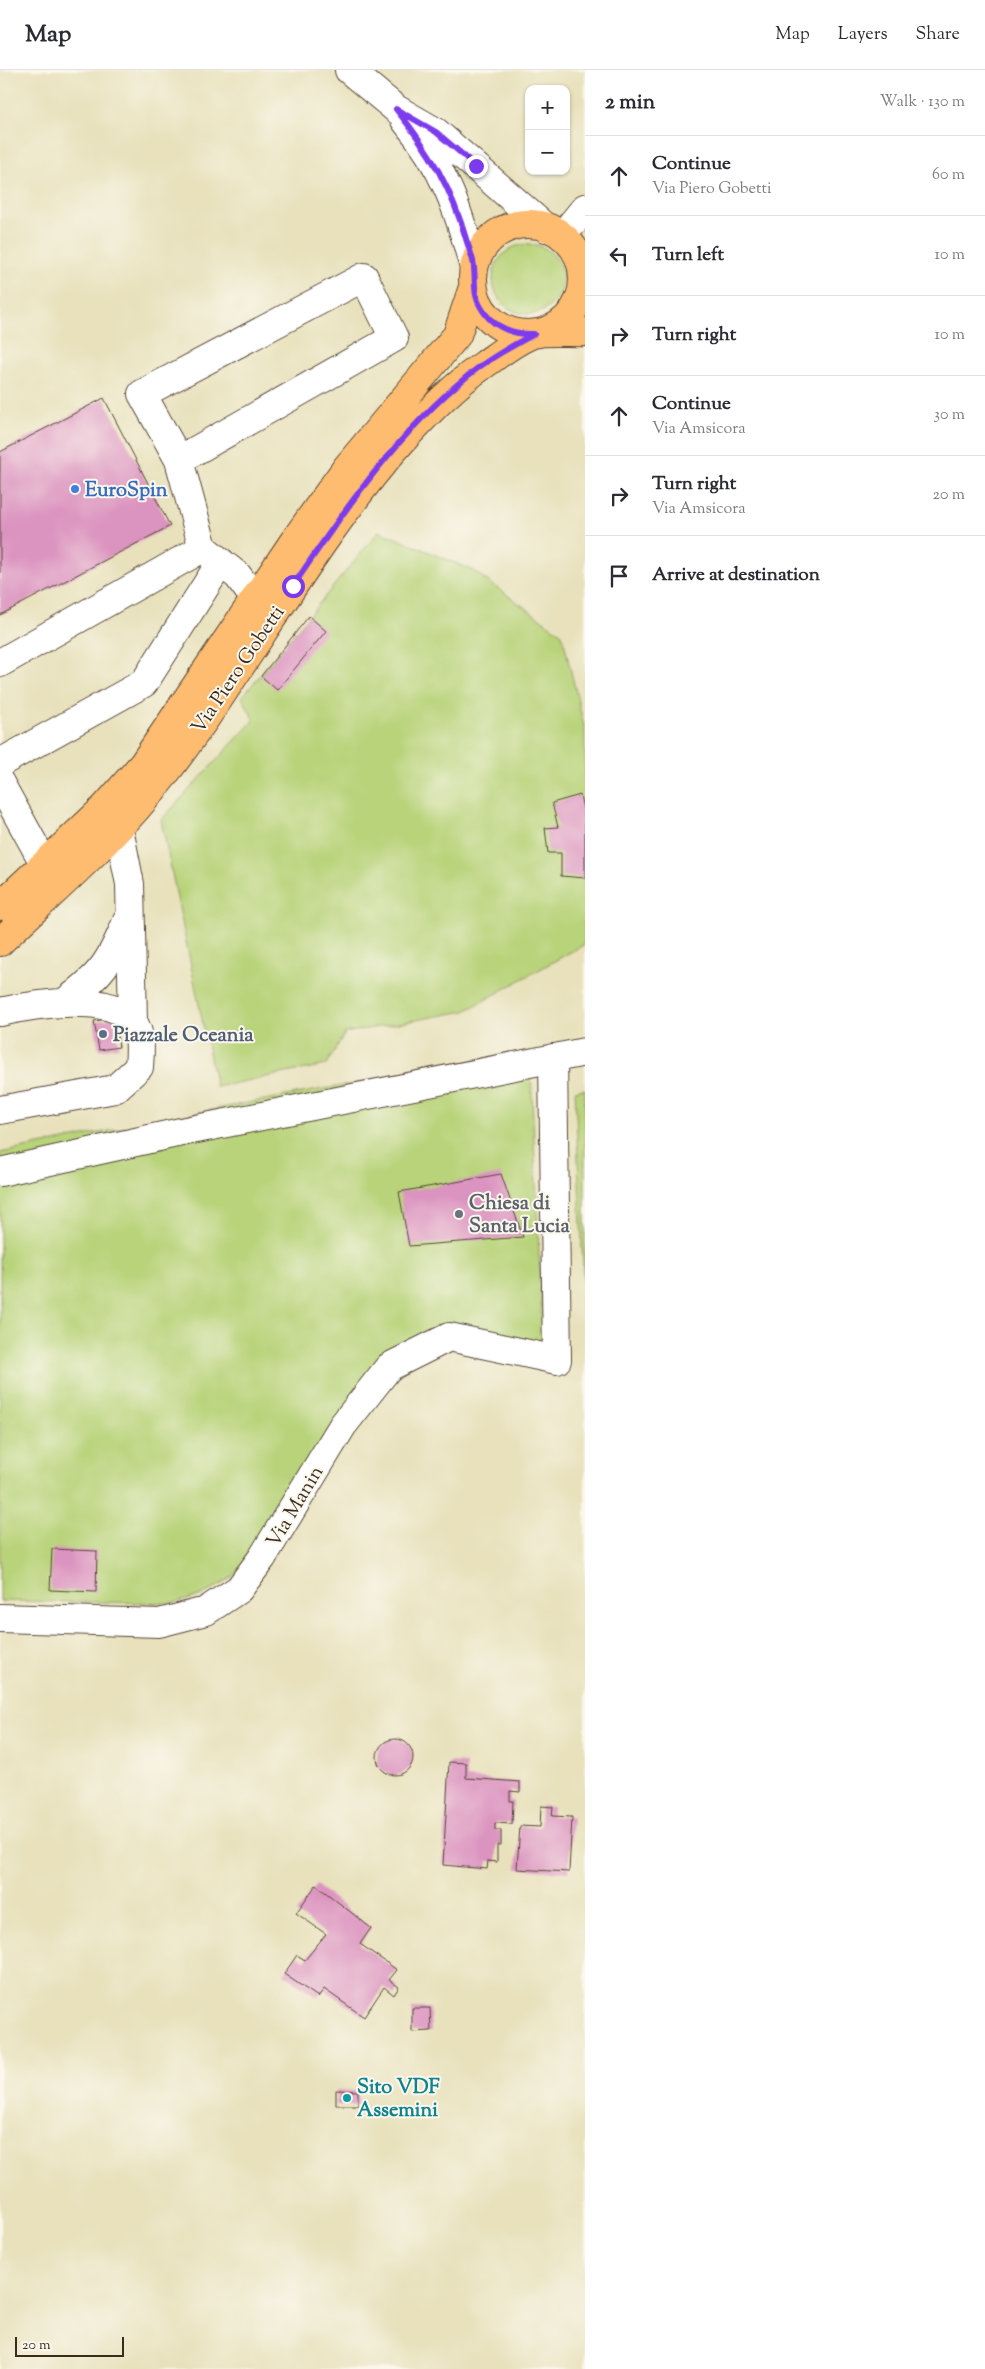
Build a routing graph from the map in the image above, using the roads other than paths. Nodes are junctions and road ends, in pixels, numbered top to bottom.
1 (349, 70) edge
2 (396, 109) junction
3 (585, 208) edge
4 (554, 232) junction
5 (583, 269) edge
6 (474, 278) junction
7 (585, 332) edge
8 (534, 334) junction
9 (179, 460) junction
10 (212, 555) junction
11 (256, 599) junction
12 (0, 663) edge
13 (0, 763) edge
14 (0, 783) edge
15 (119, 829) junction
16 (44, 863) junction
17 (130, 884) junction
18 (0, 906) edge
19 (0, 942) edge
20 (64, 1002) junction
21 (0, 1012) edge
22 (134, 1022) junction
23 (585, 1052) edge
24 (553, 1058) junction
25 (0, 1110) edge
26 (0, 1172) edge
27 (0, 1618) edge

1 - 2 street
2 - 4 street
2 - 6 street
3 - 4 street
4 - 5 main road
4 - 6 main road
5 - 8 main road
6 - 8 main road
6 - 11 main road, Via Piero Gobetti
7 - 8 main road
8 - 15 main road, Via Piero Gobetti
9 - 9 street
9 - 10 street
10 - 11 street
10 - 12 street
10 - 13 street
11 - 16 main road, Via Piero Gobetti
14 - 16 street
15 - 17 street
15 - 19 main road, Via Piero Gobetti
16 - 18 main road, Via Piero Gobetti
17 - 20 street
17 - 22 street
20 - 21 street
20 - 22 street
22 - 25 street
23 - 24 street
24 - 26 street
24 - 27 street, Via Manin

